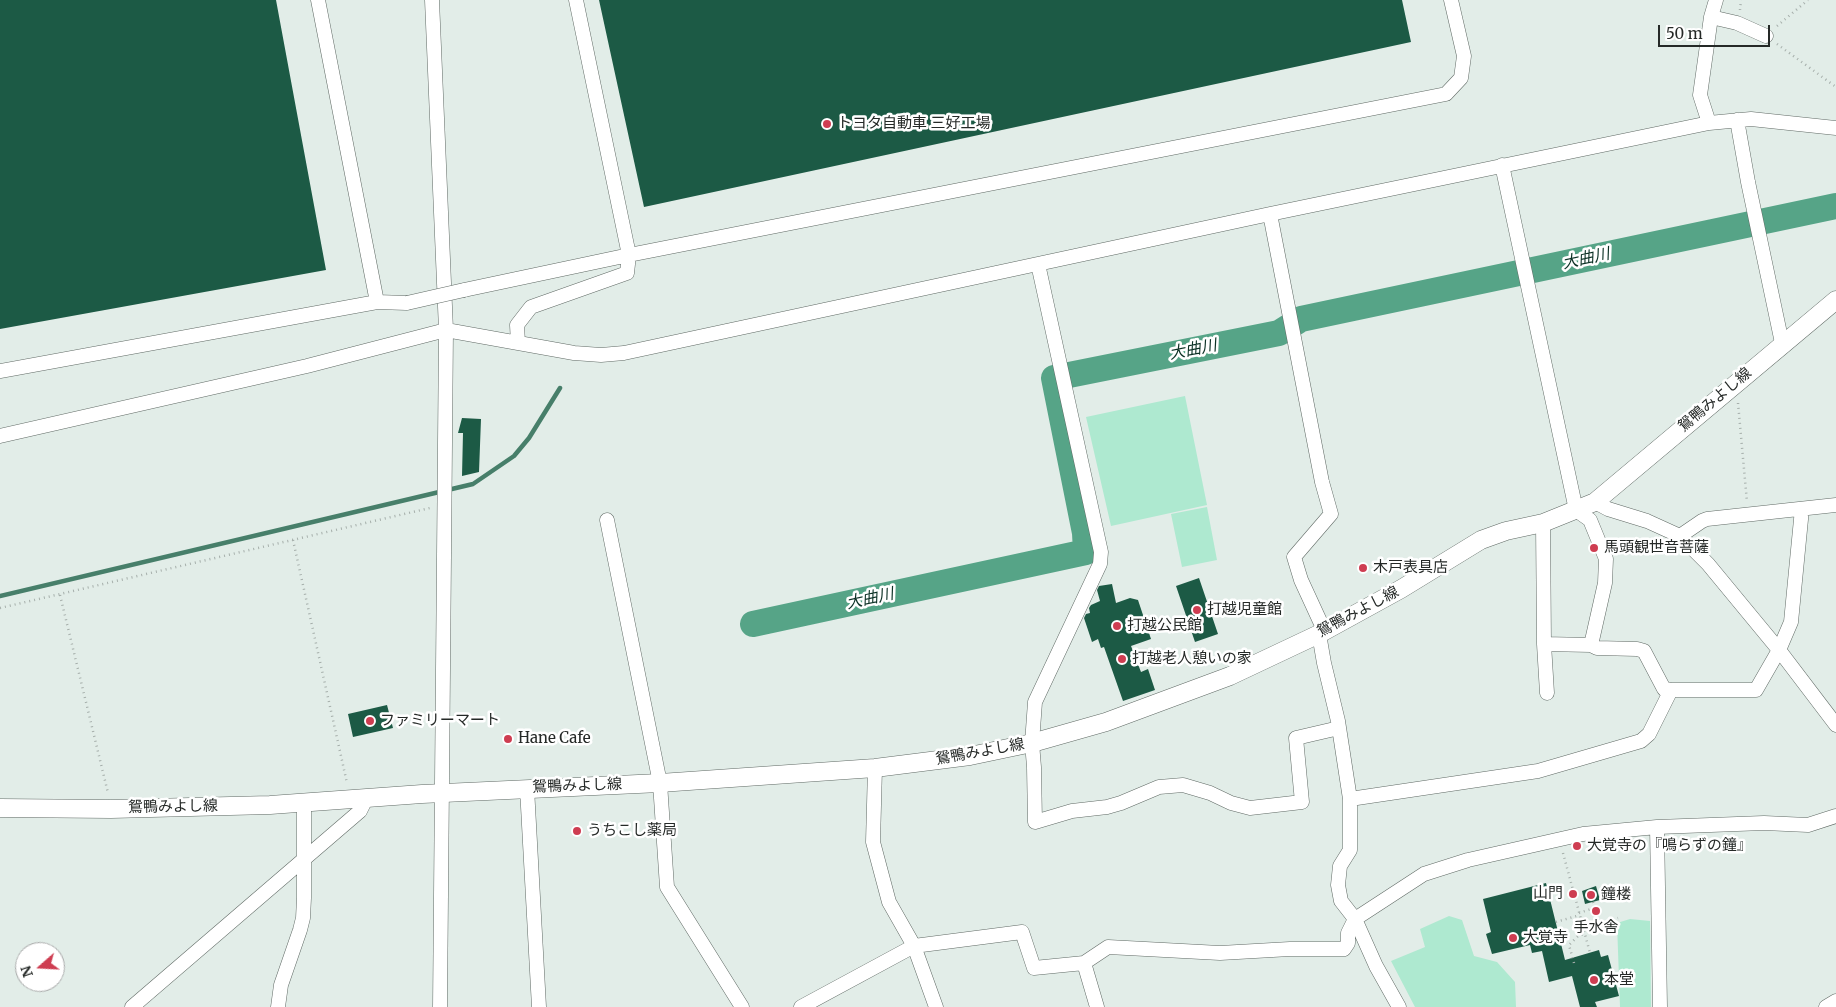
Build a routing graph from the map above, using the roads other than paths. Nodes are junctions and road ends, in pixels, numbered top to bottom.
1 (318, 0) edge
2 (432, 0) edge
3 (576, 0) edge
4 (1451, 0) edge
5 (1716, 0) edge
6 (1710, 18) junction
7 (1766, 36) road end
8 (1737, 120) junction
9 (1709, 123) junction
10 (1836, 128) edge
11 (1502, 165) junction
12 (1270, 214) junction
13 (629, 255) junction
14 (1038, 264) junction
15 (1836, 300) edge
16 (378, 302) junction
17 (446, 330) junction
18 (518, 343) junction
19 (1782, 343) junction
20 (0, 372) edge
21 (0, 436) edge
22 (1594, 502) junction
23 (1836, 505) edge
24 (1802, 509) junction
25 (1576, 510) junction
26 (607, 520) dead end
27 (1543, 523) junction
28 (1680, 536) junction
29 (1321, 632) junction
30 (1544, 644) junction
31 (1591, 645) junction
32 (1779, 650) junction
33 (1670, 690) junction
34 (1547, 693) dead end
35 (1836, 725) edge
36 (1339, 728) junction
37 (1032, 743) junction
38 (874, 768) junction
39 (660, 783) junction
40 (527, 788) junction
41 (442, 793) junction
42 (359, 798) junction
43 (1350, 800) junction
44 (304, 802) junction
45 (0, 808) edge
46 (1836, 816) edge
47 (1657, 827) junction
48 (304, 858) junction
49 (1355, 919) junction
50 (914, 946) junction
51 (1084, 963) junction
52 (1836, 1001) edge
53 (1397, 1006) edge
54 (132, 1007) edge
55 (278, 1007) edge
56 (440, 1007) edge
57 (539, 1007) edge
58 (742, 1007) edge
59 (801, 1007) edge
60 (936, 1007) edge
61 (1097, 1007) edge
62 (1660, 1007) edge
63 (1826, 1007) edge

1 - 16 street
2 - 17 street
3 - 13 street
4 - 13 street
5 - 6 street
6 - 7 street
6 - 9 street
8 - 9 street
8 - 10 street
8 - 19 street
9 - 11 street
11 - 12 street
11 - 25 street
12 - 14 street
12 - 29 street
13 - 16 street, bridge
13 - 18 street
14 - 18 street
14 - 37 street
15 - 19 main road, 鴛鴨みよし線
16 - 20 street
17 - 18 street
17 - 21 street
17 - 41 street
19 - 22 main road, 鴛鴨みよし線
22 - 25 main road, 鴛鴨みよし線
22 - 28 street
23 - 24 street
24 - 28 street
24 - 32 street
25 - 27 main road, 鴛鴨みよし線
25 - 31 street
26 - 39 street
27 - 29 main road, 鴛鴨みよし線
27 - 30 street
28 - 32 street
29 - 36 street
29 - 37 main road, 鴛鴨みよし線
30 - 31 street
30 - 34 street
31 - 33 street
32 - 33 street
32 - 35 street
33 - 43 street
36 - 37 street
36 - 43 street
37 - 38 main road, 鴛鴨みよし線
38 - 39 main road, 鴛鴨みよし線
38 - 50 street
39 - 40 main road, 鴛鴨みよし線
39 - 58 street
40 - 41 main road, 鴛鴨みよし線
40 - 57 street
41 - 42 main road, 鴛鴨みよし線
41 - 56 street
42 - 44 main road, 鴛鴨みよし線
42 - 48 street
43 - 49 street
44 - 45 main road, 鴛鴨みよし線
44 - 48 street
46 - 47 street
47 - 49 street
47 - 62 street
48 - 54 street
48 - 55 street
49 - 51 street
49 - 53 street
50 - 51 street
50 - 59 street
50 - 60 street
51 - 61 street
52 - 63 street

